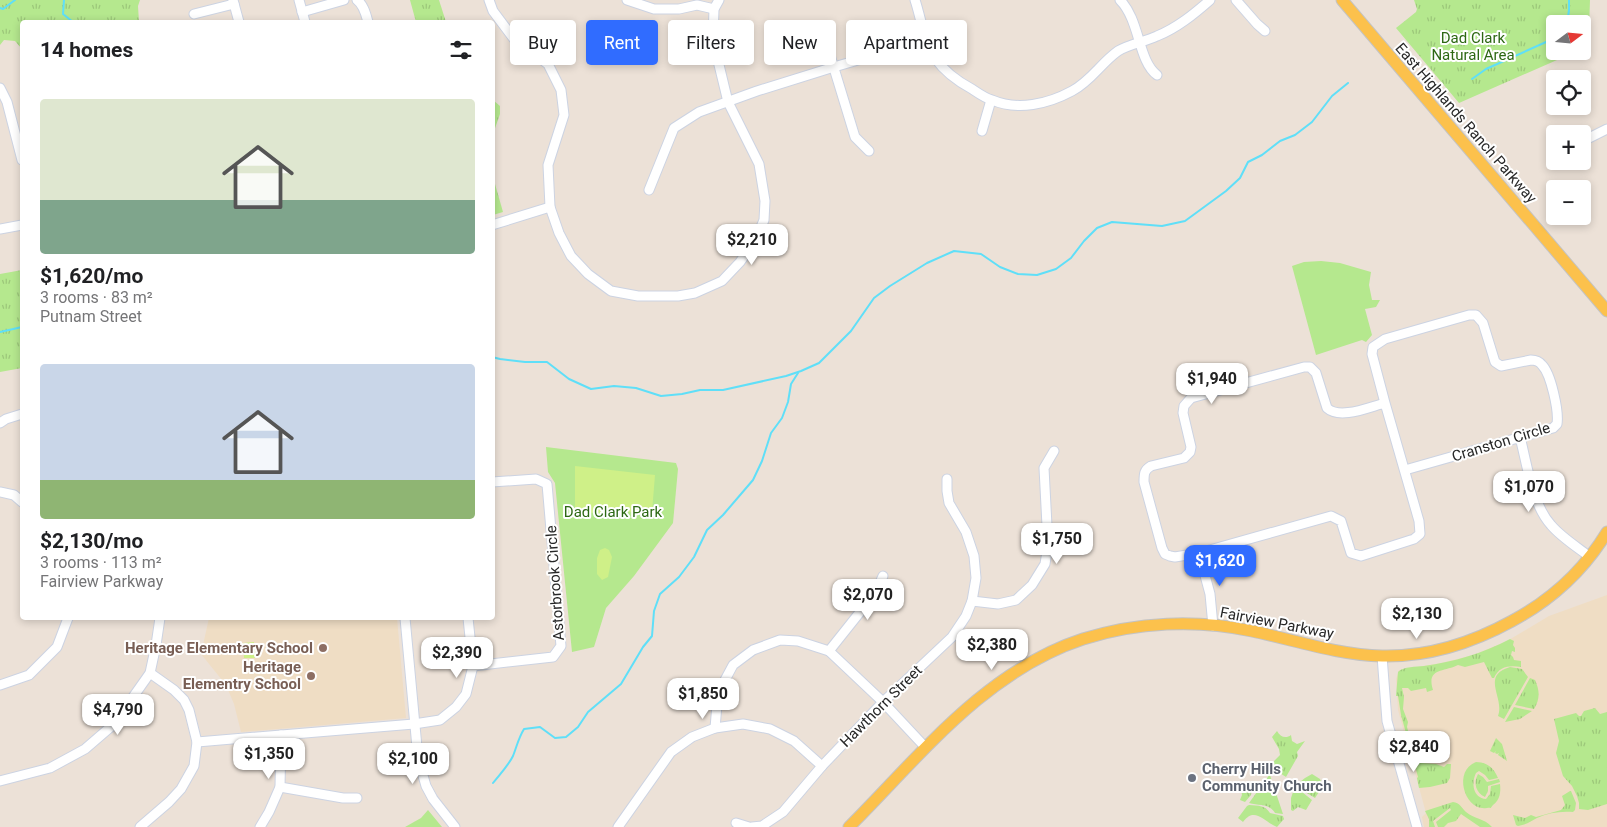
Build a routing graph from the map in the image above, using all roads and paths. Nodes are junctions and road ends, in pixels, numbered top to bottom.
1 (298, 0) edge
2 (344, 0) edge
3 (358, 0) edge
4 (489, 0) edge
5 (627, 0) edge
6 (719, 0) edge
7 (915, 0) edge
8 (1120, 0) edge
9 (1210, 0) edge
10 (1236, 0) edge
11 (1342, 0) edge
12 (233, 2) edge
13 (714, 9) junction
14 (302, 12) junction
15 (194, 14) dead end
16 (238, 20) edge
17 (304, 20) edge
18 (367, 20) edge
19 (921, 20) edge
20 (1265, 31) dead end
21 (1141, 42) junction
22 (846, 64) edge
23 (941, 65) edge
24 (834, 67) junction
25 (1158, 75) dead end
26 (0, 88) edge
27 (991, 100) junction
28 (728, 102) junction
29 (1607, 129) edge
30 (982, 131) dead end
31 (1591, 137) edge
32 (869, 151) dead end
33 (20, 153) edge
34 (649, 190) dead end
35 (550, 207) junction
36 (20, 224) edge
37 (495, 224) edge
38 (0, 229) edge
39 (1607, 311) edge
40 (1385, 403) junction
41 (20, 415) edge
42 (0, 423) edge
43 (1520, 438) junction
44 (1054, 451) dead end
45 (1404, 470) junction
46 (947, 479) dead end
47 (495, 482) edge
48 (0, 492) edge
49 (20, 500) edge
50 (1607, 532) edge
51 (1199, 553) junction
52 (1590, 558) junction
53 (883, 576) dead end
54 (972, 601) junction
55 (67, 620) edge
56 (160, 620) edge
57 (405, 620) edge
58 (468, 620) edge
59 (1213, 626) junction
60 (829, 651) junction
61 (1382, 656) junction
62 (473, 666) junction
63 (150, 673) junction
64 (0, 685) edge
65 (883, 702) junction
66 (414, 724) junction
67 (715, 728) junction
68 (281, 735) junction
69 (197, 742) junction
70 (926, 748) junction
71 (822, 766) junction
72 (0, 781) edge
73 (280, 786) junction
74 (357, 798) dead end
75 (736, 823) dead end
76 (140, 827) edge
77 (260, 827) edge
78 (455, 827) edge
79 (618, 827) edge
80 (751, 827) edge
81 (848, 827) edge
82 (1416, 827) edge

1 - 14 street
2 - 14 street
3 - 18 street
4 - 35 street
5 - 13 street
6 - 13 street
7 - 19 street
8 - 21 street
9 - 21 street
10 - 20 street
11 - 39 main road, East Highlands Ranch Parkway
12 - 15 street
12 - 16 street
13 - 28 street
14 - 17 street
21 - 25 street
21 - 27 street
22 - 24 street
23 - 27 street
24 - 28 street
24 - 32 street
26 - 33 street
27 - 30 street
28 - 34 street
28 - 35 street
29 - 31 street
35 - 37 street
36 - 38 street
40 - 43 street, Cranston Circle
40 - 45 street, Cranston Circle
40 - 51 street
41 - 42 street
43 - 45 street, Cranston Circle
43 - 52 street
44 - 54 street
45 - 51 street, Cranston Circle
46 - 54 street, Hawthorn Street
47 - 62 street, Astorbrook Circle
48 - 49 street
50 - 52 main road, Fairview Parkway
51 - 59 street
52 - 61 main road, Fairview Parkway
53 - 60 street
54 - 65 street, Hawthorn Street
55 - 64 street
56 - 63 street
57 - 66 street
58 - 62 street
59 - 61 main road, Fairview Parkway
59 - 70 main road, Fairview Parkway
60 - 65 street
60 - 67 street
61 - 82 street
62 - 66 street
63 - 69 street
63 - 72 street
65 - 70 street
65 - 71 street, Hawthorn Street
66 - 68 street
66 - 78 street
67 - 71 street
67 - 79 street
68 - 69 street
68 - 73 street
69 - 76 street
70 - 81 main road, Fairview Parkway
71 - 80 street, Hawthorn Street
73 - 74 street
73 - 77 street
75 - 80 street, Hawthorn Street

